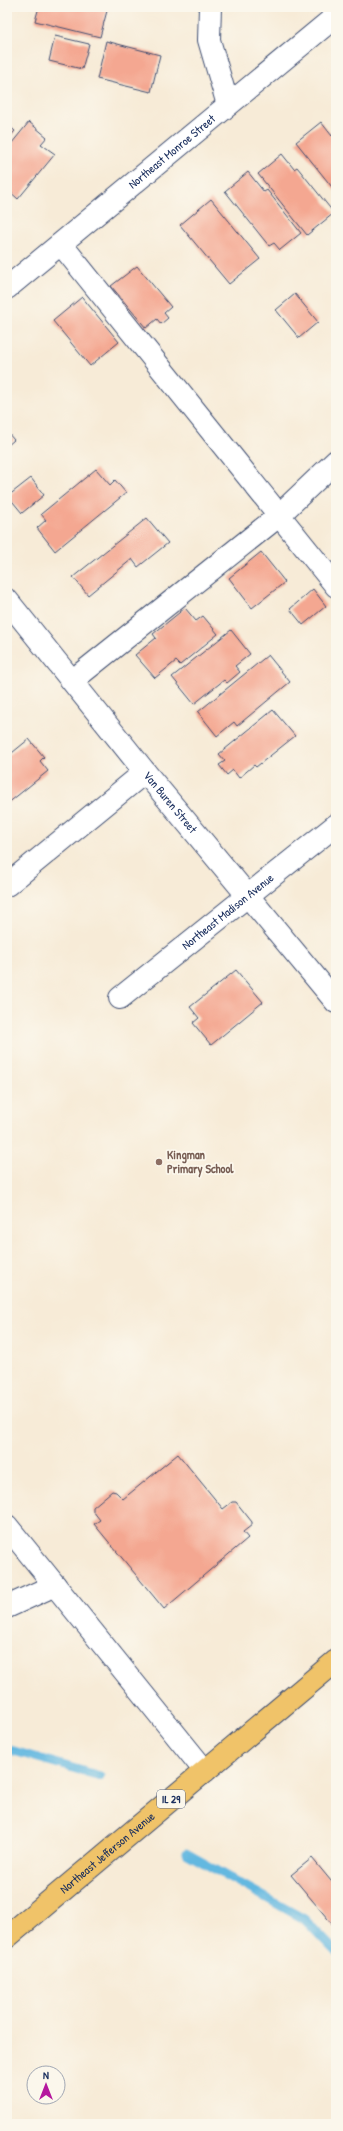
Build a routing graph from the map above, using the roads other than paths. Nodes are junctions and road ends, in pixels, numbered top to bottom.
1 (210, 7) edge
2 (336, 16) edge
3 (228, 105) junction
4 (60, 244) junction
5 (7, 288) edge
6 (336, 462) edge
7 (278, 515) junction
8 (336, 586) edge
9 (7, 600) edge
10 (73, 680) junction
11 (145, 772) junction
12 (336, 825) edge
13 (7, 885) edge
14 (250, 896) junction
15 (120, 998) dead end
16 (336, 1002) edge
17 (7, 1526) edge
18 (55, 1585) junction
19 (7, 1607) edge
20 (336, 1661) edge
21 (205, 1771) junction
22 (7, 1937) edge

1 - 3 street
2 - 3 street, Northeast Monroe Street
3 - 4 street, Northeast Monroe Street
4 - 5 street, Northeast Monroe Street
4 - 7 street
6 - 7 street
7 - 8 street
7 - 10 street
9 - 10 street, Van Buren Street
10 - 11 street, Van Buren Street
11 - 13 street
11 - 14 street, Van Buren Street
12 - 14 street, Northeast Madison Avenue
14 - 15 street, Northeast Madison Avenue
14 - 16 street, Van Buren Street
17 - 18 street
18 - 19 street
18 - 21 street
20 - 21 main road, Northeast Jefferson Avenue / IL 29
21 - 22 main road, Northeast Jefferson Avenue / IL 29

